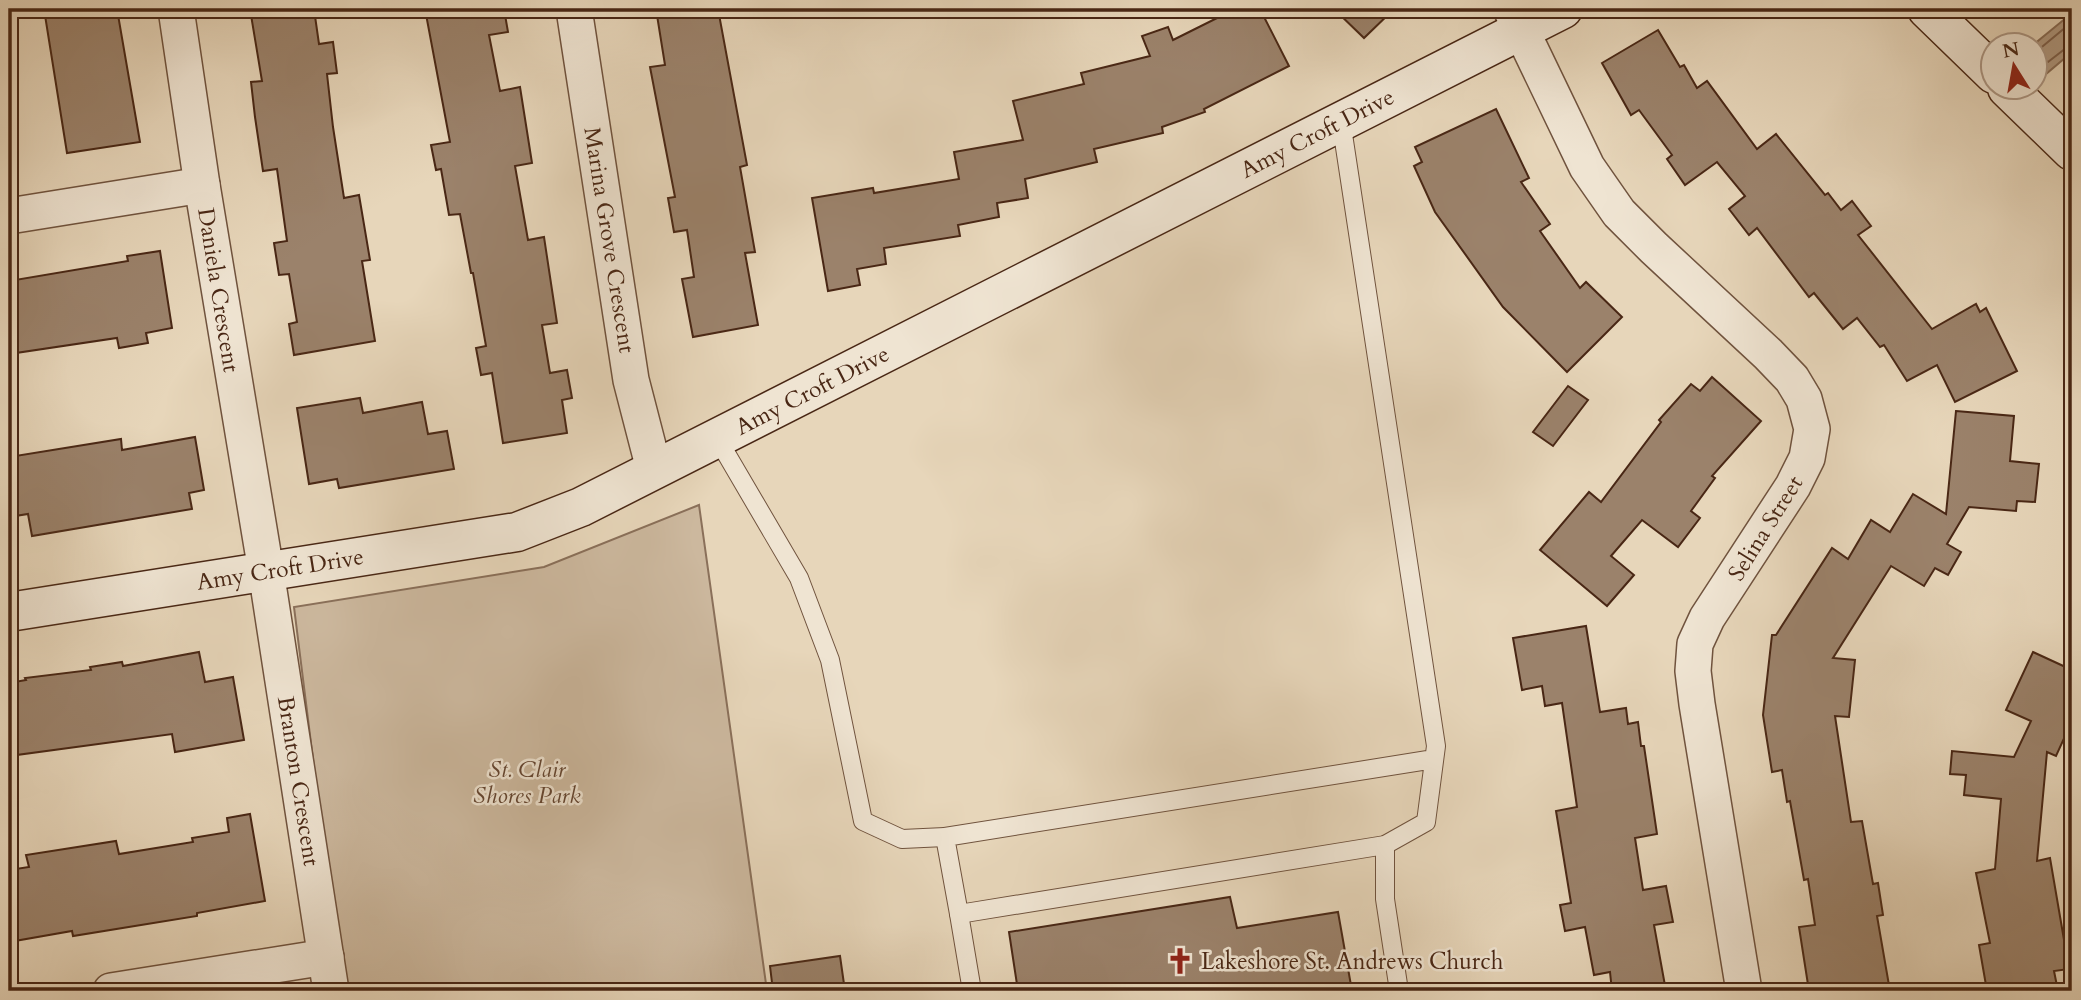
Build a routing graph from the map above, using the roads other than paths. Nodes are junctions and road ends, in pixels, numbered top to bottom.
1 (176, 9) edge
2 (574, 9) edge
3 (1563, 9) edge
4 (1927, 9) edge
5 (1517, 19) edge
6 (1980, 61) edge
7 (2021, 102) edge
8 (1341, 121) junction
9 (2072, 151) edge
10 (202, 185) junction
11 (9, 216) edge
12 (717, 438) junction
13 (654, 469) junction
14 (266, 571) junction
15 (9, 612) edge
16 (1434, 759) junction
17 (945, 837) junction
18 (1385, 845) junction
19 (958, 914) junction
20 (329, 974) edge
21 (111, 991) edge
22 (972, 991) edge
23 (1399, 991) edge
24 (1744, 991) edge

1 - 10 street, Daniela Crescent
2 - 13 street, Marina Grove Crescent
3 - 5 street, Amy Croft Drive
4 - 6 street
5 - 8 street, Amy Croft Drive
5 - 24 street, Selina Street
7 - 9 street
8 - 12 street, Amy Croft Drive
8 - 16 lane
10 - 11 street
10 - 14 street, Daniela Crescent
12 - 13 street, Amy Croft Drive
12 - 17 lane
13 - 14 street, Amy Croft Drive
14 - 15 street, Amy Croft Drive
14 - 20 street, Branton Crescent
16 - 17 lane
16 - 18 lane
17 - 19 lane
18 - 19 lane
18 - 23 lane
19 - 22 lane
20 - 21 street

